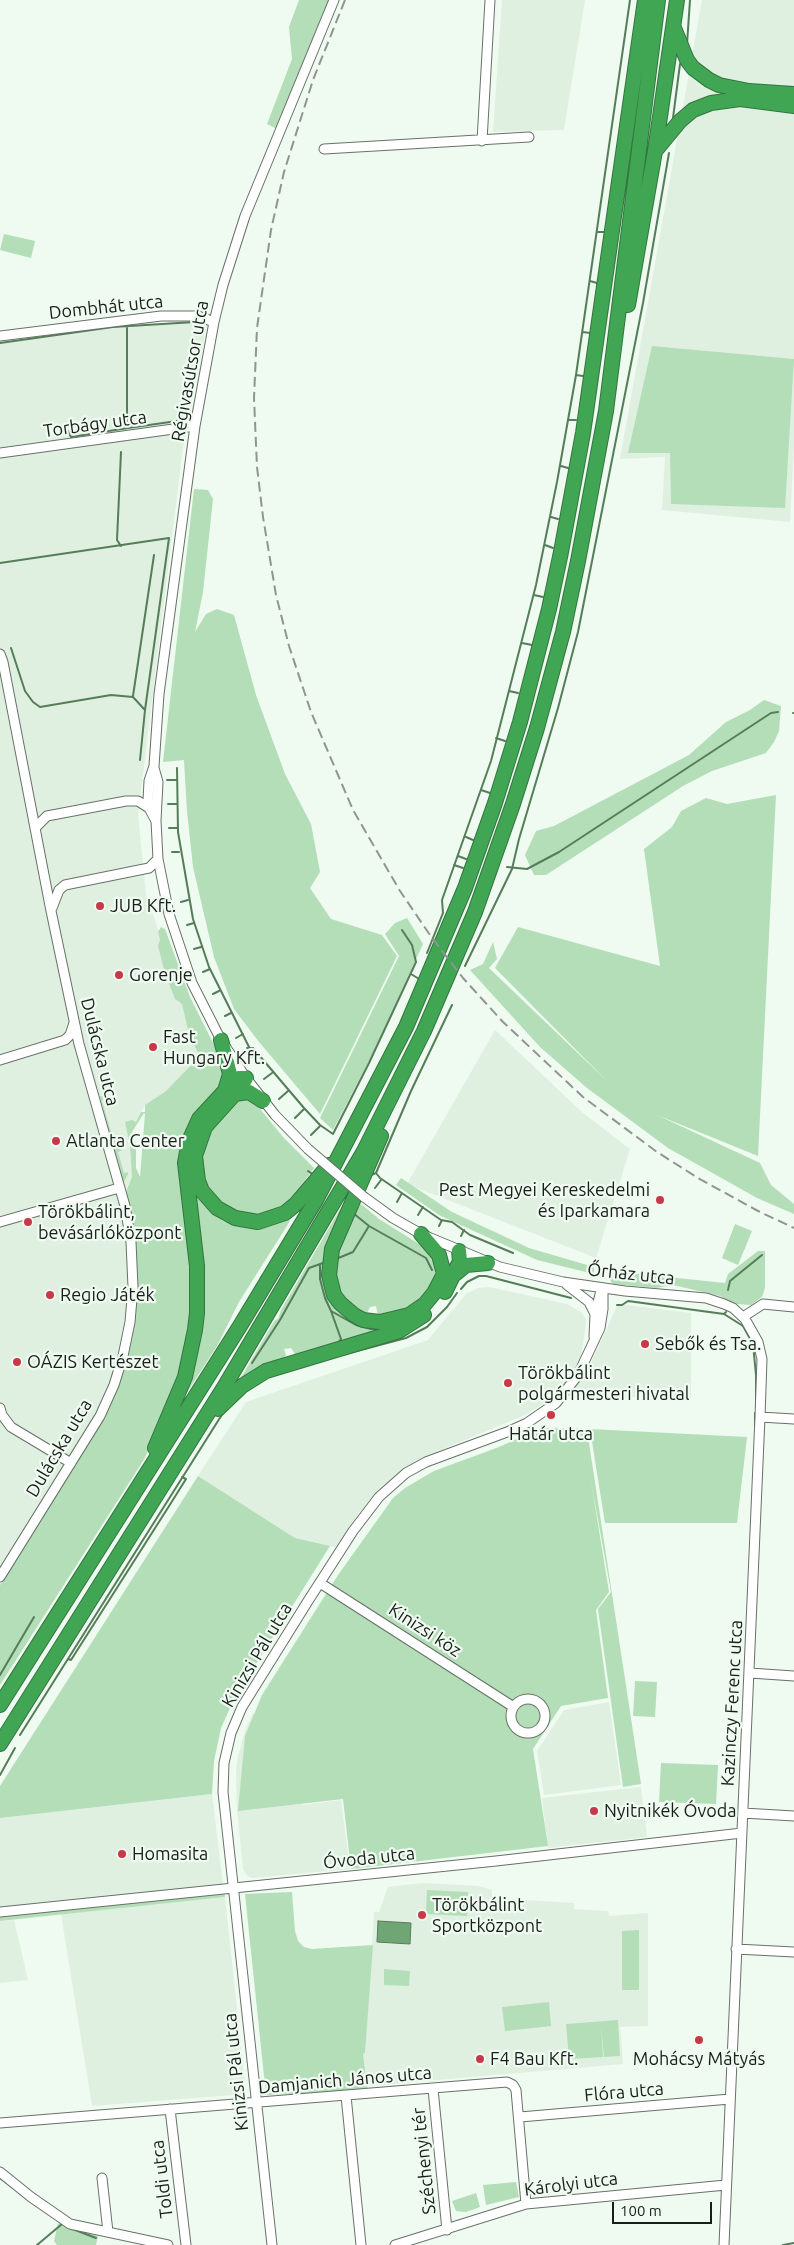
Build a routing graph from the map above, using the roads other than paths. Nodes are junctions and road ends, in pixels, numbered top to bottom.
1 (334, 0) edge
2 (490, 0) edge
3 (645, 0) edge
4 (658, 0) edge
5 (677, 0) edge
6 (673, 26) junction
7 (794, 94) edge
8 (794, 106) edge
9 (529, 137) dead end
10 (482, 141) junction
11 (324, 149) dead end
12 (656, 151) junction
13 (214, 322) junction
14 (0, 336) edge
15 (606, 411) junction
16 (195, 426) junction
17 (0, 453) edge
18 (0, 654) edge
19 (154, 766) junction
20 (149, 782) junction
21 (129, 801) junction
22 (32, 805) junction
23 (150, 808) junction
24 (47, 816) junction
25 (156, 821) junction
26 (36, 827) junction
27 (158, 859) junction
28 (141, 870) junction
29 (44, 874) junction
30 (163, 883) junction
31 (65, 885) junction
32 (51, 911) junction
33 (74, 1023) junction
34 (221, 1040) junction
35 (0, 1060) edge
36 (246, 1078) junction
37 (396, 1088) junction
38 (229, 1093) junction
39 (263, 1101) junction
40 (343, 1150) junction
41 (119, 1188) junction
42 (0, 1222) edge
43 (421, 1234) junction
44 (459, 1251) junction
45 (488, 1263) junction
46 (449, 1274) junction
47 (563, 1282) junction
48 (603, 1288) junction
49 (625, 1291) junction
50 (794, 1307) edge
51 (603, 1309) junction
52 (595, 1314) junction
53 (743, 1317) junction
54 (594, 1340) junction
55 (0, 1408) edge
56 (760, 1417) junction
57 (794, 1419) edge
58 (71, 1463) junction
59 (171, 1472) junction
60 (132, 1498) junction
61 (0, 1577) edge
62 (320, 1583) junction
63 (750, 1674) junction
64 (794, 1676) edge
65 (0, 1705) edge
66 (512, 1706) junction
67 (0, 1744) edge
68 (743, 1813) junction
69 (794, 1816) edge
70 (742, 1833) junction
71 (232, 1888) junction
72 (0, 1912) edge
73 (736, 1949) junction
74 (794, 1952) edge
75 (433, 2089) junction
76 (346, 2096) junction
77 (730, 2099) junction
78 (256, 2103) junction
79 (170, 2109) junction
80 (520, 2117) junction
81 (0, 2123) edge
82 (0, 2172) edge
83 (102, 2178) dead end
84 (726, 2184) junction
85 (526, 2204) junction
86 (447, 2230) junction
87 (108, 2232) junction
88 (168, 2245) edge
89 (186, 2245) edge
90 (272, 2245) edge
91 (361, 2245) edge
92 (395, 2245) edge
93 (724, 2245) edge

1 - 13 street, Régivasútsor utca
2 - 10 street
3 - 40 highway
4 - 15 highway
5 - 6 highway
6 - 7 highway
6 - 12 highway
8 - 12 highway
9 - 10 street
10 - 11 street
12 - 15 highway
13 - 14 street, Dombhát utca
13 - 16 street, Régivasútsor utca
15 - 37 highway
16 - 17 street, Torbágy utca
16 - 19 street, Régivasútsor utca
18 - 22 street, Dulácska utca
19 - 20 street, Régivasútsor utca
19 - 25 street, Régivasútsor utca
20 - 21 street
20 - 23 street, Régivasútsor utca
21 - 23 street
21 - 24 street
22 - 24 street
22 - 26 street, Dulácska utca
23 - 25 street, Régivasútsor utca
24 - 26 street
25 - 27 street, Régivasútsor utca
26 - 29 street, Dulácska utca
27 - 28 street
27 - 30 street, Régivasútsor utca
28 - 30 street
28 - 31 street
29 - 31 street
29 - 32 street, Dulácska utca
30 - 34 street, Régivasútsor utca
31 - 32 street
32 - 33 street, Dulácska utca
33 - 35 street
33 - 41 street, Dulácska utca
34 - 36 street, Régivasútsor utca
34 - 38 highway
36 - 38 highway
36 - 39 street, Régivasútsor utca
37 - 46 highway
37 - 59 highway
38 - 39 highway
38 - 40 highway
38 - 60 highway
39 - 43 street, Régivasútsor utca, bridge
40 - 60 highway
41 - 42 street
41 - 58 street, Dulácska utca
43 - 44 street, Régivasútsor utca
43 - 46 highway
44 - 45 street, Őrház utca
44 - 46 highway
45 - 46 highway
45 - 47 street, Őrház utca
46 - 59 highway
47 - 48 street, Őrház utca
47 - 52 street
48 - 49 street, Őrház utca
48 - 51 street, Kinizsi Pál utca
48 - 52 street, Kinizsi Pál utca
49 - 51 street
49 - 53 street, Őrház utca
50 - 53 street
51 - 54 street, Kinizsi Pál utca
52 - 54 street, Kinizsi Pál utca
53 - 56 street, Kazinczy Ferenc utca
54 - 62 street, Kinizsi Pál utca
55 - 58 street
56 - 57 street
56 - 63 street, Kazinczy Ferenc utca
58 - 61 street, Dulácska utca
59 - 67 highway
60 - 65 highway
62 - 66 street, Kinizsi köz
62 - 71 street, Kinizsi Pál utca
63 - 64 street
63 - 68 street, Kazinczy Ferenc utca
66 - 66 street
68 - 69 street
68 - 70 street, Kazinczy Ferenc utca
70 - 71 street, Óvoda utca
70 - 73 street, Kazinczy Ferenc utca
71 - 72 street, Óvoda utca
71 - 78 street, Kinizsi Pál utca
73 - 74 street
73 - 77 street, Kazinczy Ferenc utca
75 - 76 street, Damjanich János utca
75 - 80 street, Damjanich János utca
75 - 86 street, Széchenyi tér
76 - 78 street, Damjanich János utca
76 - 91 street
77 - 80 street, Flóra utca
77 - 84 street, Kazinczy Ferenc utca
78 - 79 street, Damjanich János utca
78 - 90 street, Kinizsi Pál utca
79 - 81 street, Damjanich János utca
79 - 89 street, Toldi utca
80 - 85 street
82 - 87 street
83 - 87 street
84 - 85 street, Károlyi utca
84 - 93 street, Kazinczy Ferenc utca
85 - 86 street, Károlyi utca
86 - 92 street, Károlyi utca
87 - 88 street

